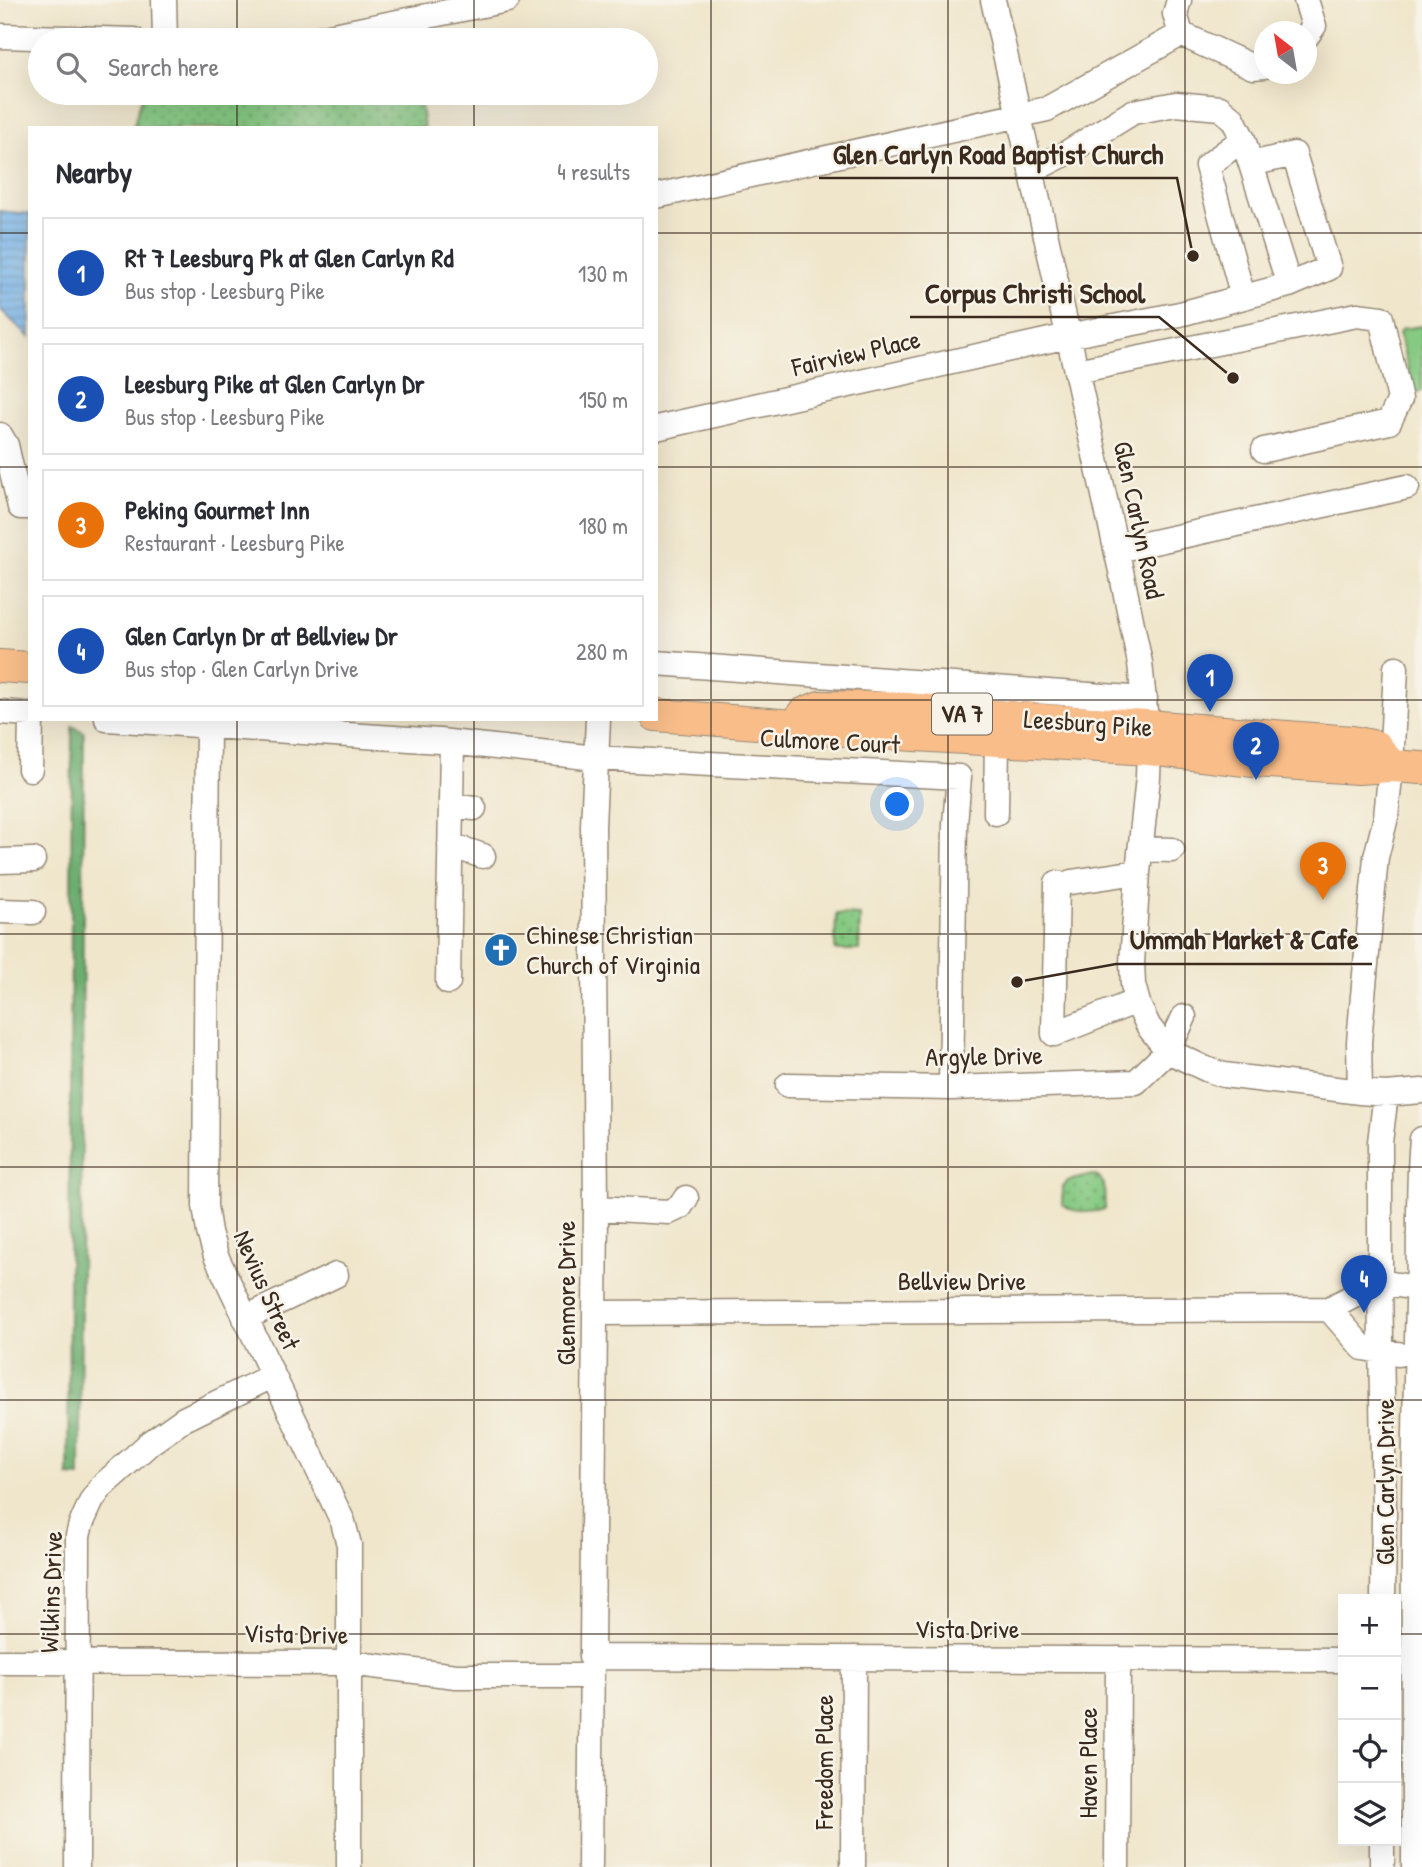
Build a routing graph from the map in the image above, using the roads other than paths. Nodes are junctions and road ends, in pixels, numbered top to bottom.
1 (164, 0) edge
2 (507, 0) edge
3 (993, 0) edge
4 (1179, 0) edge
5 (1306, 0) edge
6 (1312, 21) edge
7 (165, 28) edge
8 (368, 28) edge
9 (1181, 34) junction
10 (0, 36) edge
11 (28, 37) edge
12 (1254, 67) edge
13 (1019, 115) junction
14 (1243, 139) junction
15 (1251, 164) junction
16 (1031, 171) junction
17 (658, 196) edge
18 (1289, 285) junction
19 (1243, 297) junction
20 (1068, 336) junction
21 (1076, 371) junction
22 (658, 428) edge
23 (0, 435) edge
24 (1264, 450) dead end
25 (1407, 487) dead end
26 (28, 507) edge
27 (1116, 550) junction
28 (658, 663) edge
29 (0, 666) edge
30 (28, 668) edge
31 (1396, 668) dead end
32 (0, 712) edge
33 (658, 715) edge
34 (28, 717) edge
35 (30, 721) edge
36 (174, 721) edge
37 (598, 721) edge
38 (208, 722) edge
39 (779, 724) junction
40 (1147, 725) junction
41 (997, 739) junction
42 (452, 743) junction
43 (596, 758) junction
44 (1391, 766) junction
45 (1422, 768) edge
46 (30, 769) dead end
47 (996, 813) dead end
48 (446, 840) junction
49 (1172, 850) dead end
50 (483, 856) dead end
51 (33, 860) dead end
52 (0, 861) edge
53 (1139, 861) junction
54 (0, 911) edge
55 (33, 912) dead end
56 (448, 982) dead end
57 (1137, 1001) junction
58 (1184, 1017) dead end
59 (1167, 1051) junction
60 (788, 1085) dead end
61 (951, 1088) junction
62 (1422, 1091) edge
63 (1360, 1092) junction
64 (1386, 1094) junction
65 (1422, 1139) edge
66 (686, 1198) dead end
67 (596, 1208) junction
68 (336, 1275) dead end
69 (1380, 1282) junction
70 (1420, 1288) edge
71 (1329, 1310) junction
72 (596, 1313) junction
73 (245, 1318) junction
74 (1383, 1352) junction
75 (1419, 1354) edge
76 (272, 1376) junction
77 (1383, 1594) edge
78 (854, 1658) junction
79 (1118, 1659) junction
80 (1338, 1660) edge
81 (0, 1662) edge
82 (78, 1663) junction
83 (349, 1663) junction
84 (1411, 1664) edge
85 (591, 1666) junction
86 (1382, 1846) edge
87 (77, 1867) edge
88 (349, 1867) edge
89 (590, 1867) edge
90 (853, 1867) edge
91 (1117, 1867) edge
92 (1382, 1867) edge
93 (1414, 1867) edge

1 - 7 street
2 - 8 street
3 - 13 street, Glen Carlyn Road
4 - 9 street
5 - 6 street
9 - 12 street
9 - 13 street
10 - 11 street
13 - 16 street, Glen Carlyn Road
13 - 17 street
14 - 15 street
14 - 16 street
14 - 19 street
15 - 18 street
15 - 18 street, Fairview Place
16 - 20 street, Glen Carlyn Road
18 - 19 street, Fairview Place
19 - 20 street, Fairview Place
20 - 21 street, Glen Carlyn Road
20 - 22 street, Fairview Place
21 - 24 street
21 - 27 street, Glen Carlyn Road
23 - 26 street
25 - 27 street
27 - 40 street, Glen Carlyn Road
28 - 40 street
29 - 30 main road
31 - 44 street
32 - 34 street
33 - 39 main road, Leesburg Pike / VA 7
35 - 46 street
36 - 38 street
37 - 43 street, Glenmore Drive
38 - 42 street
38 - 73 street, Nevius Street
39 - 40 main road, Leesburg Pike / VA 7
39 - 41 main road, Leesburg Pike / VA 7
40 - 41 main road, Leesburg Pike / VA 7
40 - 44 main road, Leesburg Pike / VA 7
40 - 53 street, Glen Carlyn Road
41 - 47 street
42 - 43 street
42 - 48 street
43 - 61 street, Culmore Court
43 - 67 street, Glenmore Drive
44 - 45 main road, Leesburg Pike / VA 7
44 - 63 street
48 - 50 street
48 - 56 street
49 - 53 street
51 - 52 street
53 - 57 street, Glen Carlyn Road
53 - 57 street
54 - 55 street
57 - 59 street, Glen Carlyn Road
58 - 59 street, Argyle Drive
59 - 61 street, Argyle Drive
59 - 63 street
60 - 61 street, Argyle Drive
62 - 64 street
63 - 64 street
64 - 69 street, Glen Carlyn Drive
65 - 70 street, Glen Carlyn Drive
66 - 67 street
67 - 72 street, Glenmore Drive
68 - 73 street
69 - 70 street
69 - 71 street, Bellview Drive
69 - 74 street, Glen Carlyn Drive
70 - 75 street, Glen Carlyn Drive
71 - 72 street, Bellview Drive
71 - 74 street
72 - 85 street, Glenmore Drive
73 - 76 street, Nevius Street
74 - 75 street
74 - 77 street, Glen Carlyn Drive
75 - 84 street, Glen Carlyn Drive
76 - 82 street, Wilkins Drive
76 - 83 street, Nevius Street
78 - 79 street, Vista Drive
78 - 85 street, Vista Drive
78 - 90 street, Freedom Place
79 - 80 street, Vista Drive
79 - 91 street, Haven Place
81 - 82 street, Vista Drive
82 - 83 street, Vista Drive
82 - 87 street, Wilkins Drive
83 - 85 street, Vista Drive
83 - 88 street, Nevius Street
84 - 93 street, Glen Carlyn Drive
85 - 89 street, Glenmore Drive
86 - 92 street

